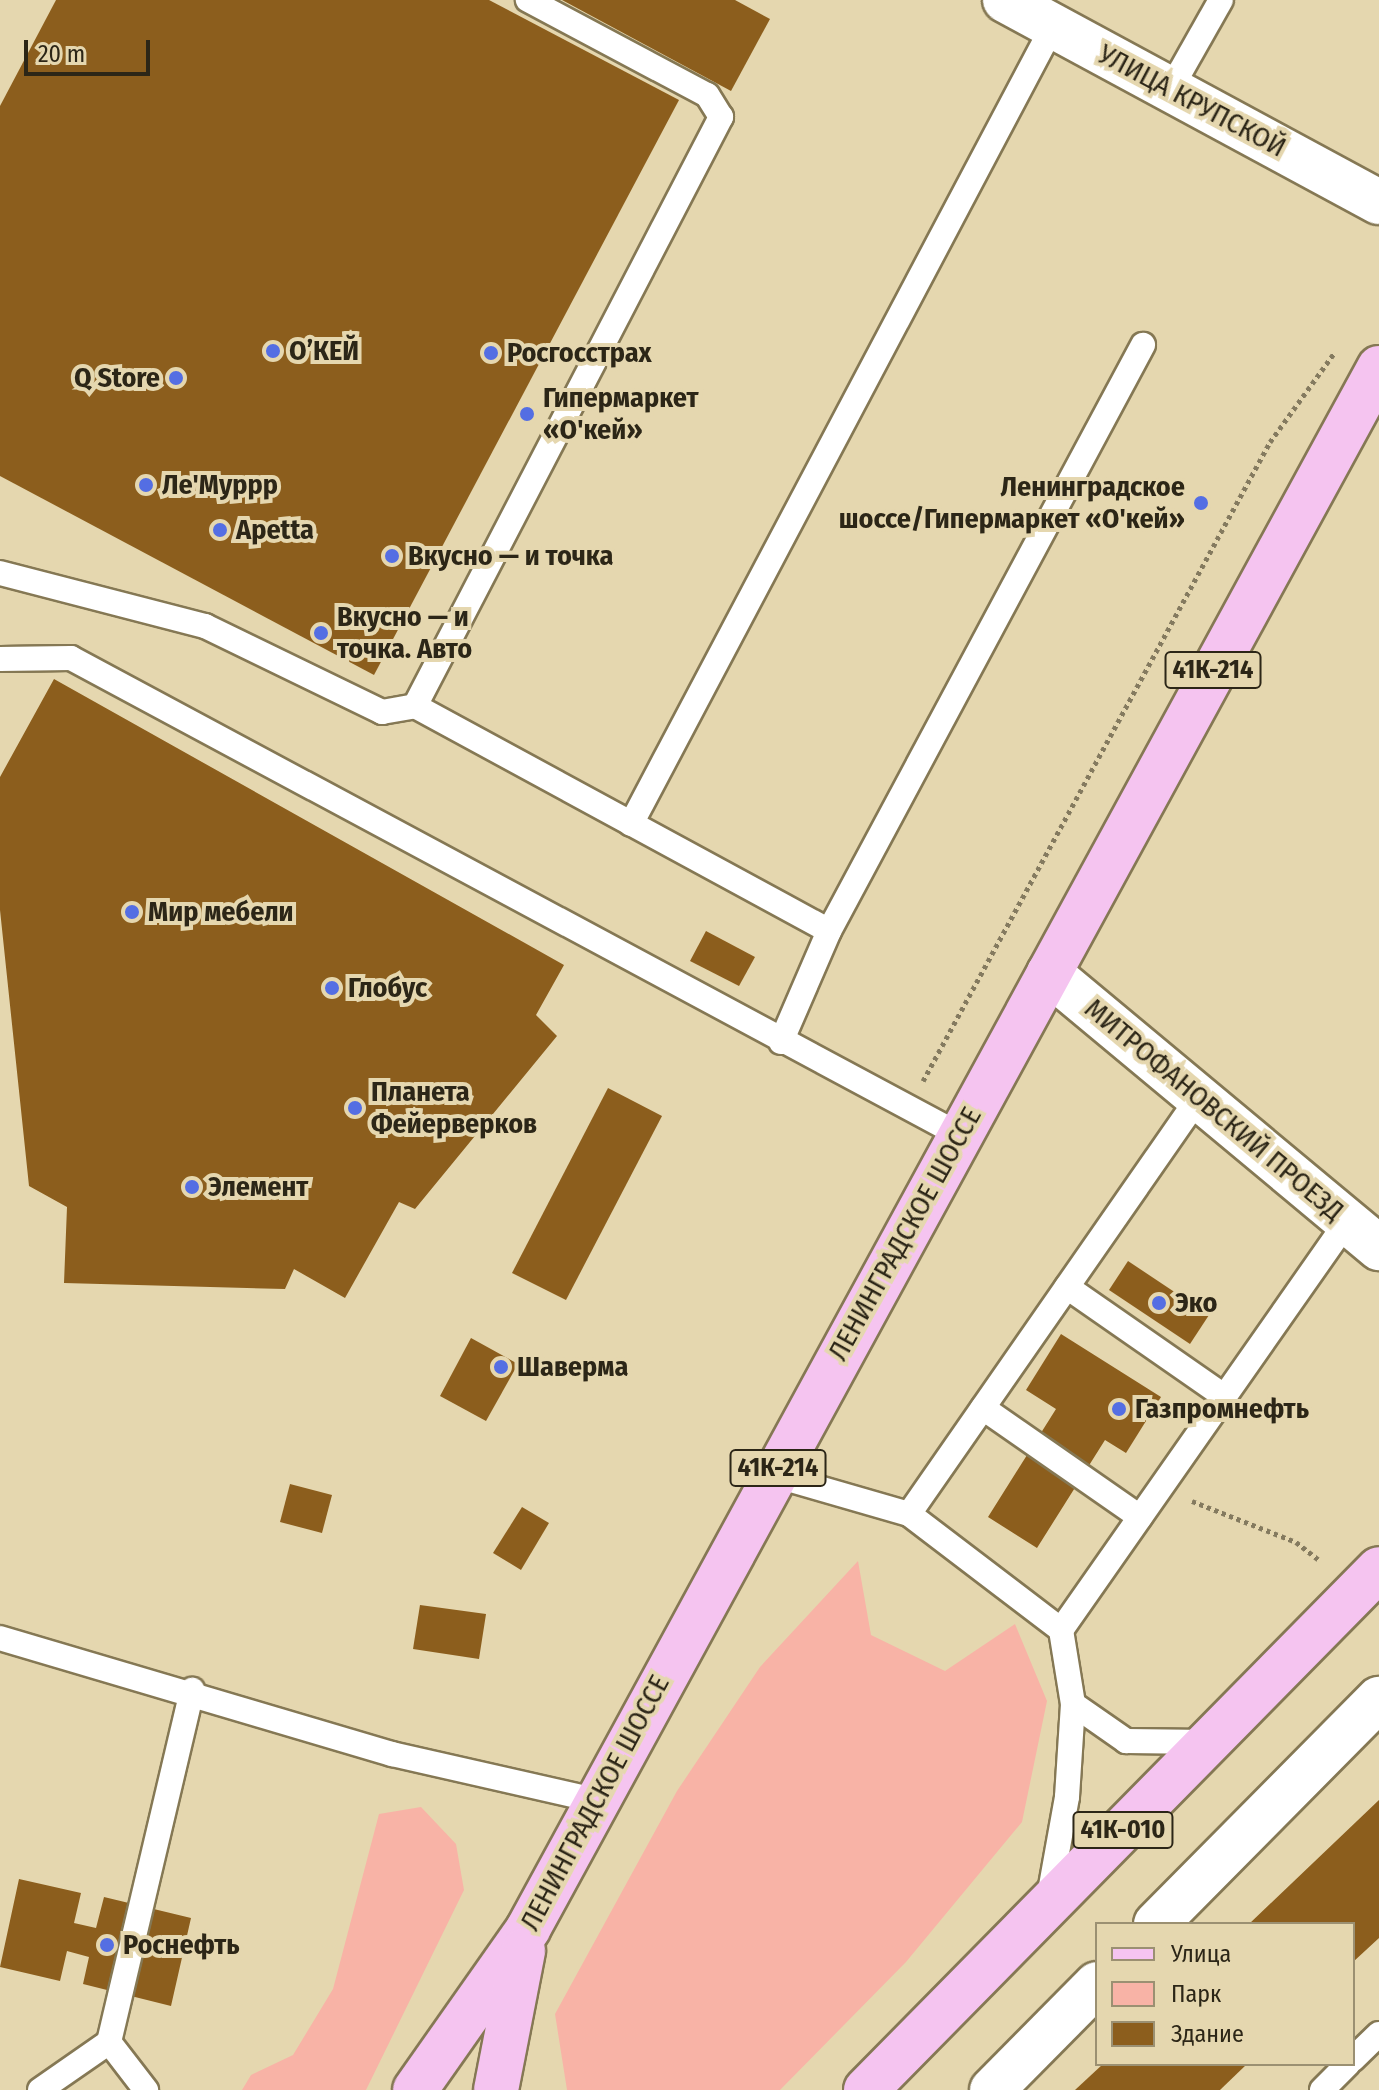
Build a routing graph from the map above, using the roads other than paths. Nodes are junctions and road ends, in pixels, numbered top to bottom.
1 (528, 0) edge
2 (1005, 0) edge
3 (1221, 0) edge
4 (1053, 26) junction
5 (1170, 90) junction
6 (1379, 202) edge
7 (1143, 345) dead end
8 (1379, 368) edge
9 (0, 573) edge
10 (0, 659) edge
11 (415, 706) junction
12 (631, 824) junction
13 (829, 931) junction
14 (1049, 973) junction
15 (781, 1042) junction
16 (1199, 1097) junction
17 (958, 1134) junction
18 (1363, 1234) edge
19 (1067, 1287) junction
20 (1224, 1396) junction
21 (983, 1408) junction
22 (774, 1475) junction
23 (909, 1514) junction
24 (1140, 1517) junction
25 (1379, 1569) edge
26 (1061, 1630) junction
27 (0, 1638) edge
28 (192, 1690) junction
29 (1379, 1699) edge
30 (1073, 1704) junction
31 (1208, 1742) junction
32 (594, 1800) junction
33 (1047, 1906) junction
34 (1158, 1922) edge
35 (528, 1929) junction
36 (1095, 1986) edge
37 (1379, 2034) edge
38 (109, 2042) junction
39 (1355, 2057) edge
40 (1346, 2066) edge
41 (40, 2090) edge
42 (146, 2090) edge
43 (415, 2090) edge
44 (496, 2090) edge
45 (866, 2090) edge
46 (992, 2090) edge
47 (1322, 2090) edge

1 - 11 lane
2 - 4 street, УЛИЦА КРУПСКОЙ
3 - 5 lane
4 - 5 street, УЛИЦА КРУПСКОЙ
4 - 12 lane
5 - 6 street, УЛИЦА КРУПСКОЙ
7 - 13 lane
8 - 14 main road, ЛЕНИНГРАДСКОЕ ШОССЕ / 41К-214
9 - 11 lane
10 - 15 lane
11 - 12 lane
12 - 13 lane
13 - 15 lane
14 - 16 street, МИТРОФАНОВСКИЙ ПРОЕЗД
14 - 17 main road, ЛЕНИНГРАДСКОЕ ШОССЕ / 41К-214
15 - 17 lane
16 - 18 street, МИТРОФАНОВСКИЙ ПРОЕЗД
16 - 19 lane
17 - 22 main road, ЛЕНИНГРАДСКОЕ ШОССЕ / 41К-214
18 - 20 lane
19 - 20 lane
19 - 21 lane
20 - 24 lane
21 - 23 lane
21 - 24 lane
22 - 23 lane
22 - 32 main road, ЛЕНИНГРАДСКОЕ ШОССЕ / 41К-214
23 - 26 lane
24 - 26 lane
25 - 31 main road, 41К-010
26 - 30 lane
27 - 28 lane
28 - 32 lane
28 - 38 lane
29 - 34 street
30 - 31 lane
30 - 33 lane
31 - 33 main road, 41К-010
32 - 35 main road, ЛЕНИНГРАДСКОЕ ШОССЕ / 41К-214
33 - 45 main road, 41К-010
35 - 43 main road, ЛЕНИНГРАДСКОЕ ШОССЕ / 41К-214
35 - 44 main road
36 - 46 street
37 - 39 lane
38 - 41 lane
38 - 42 lane
40 - 47 lane

